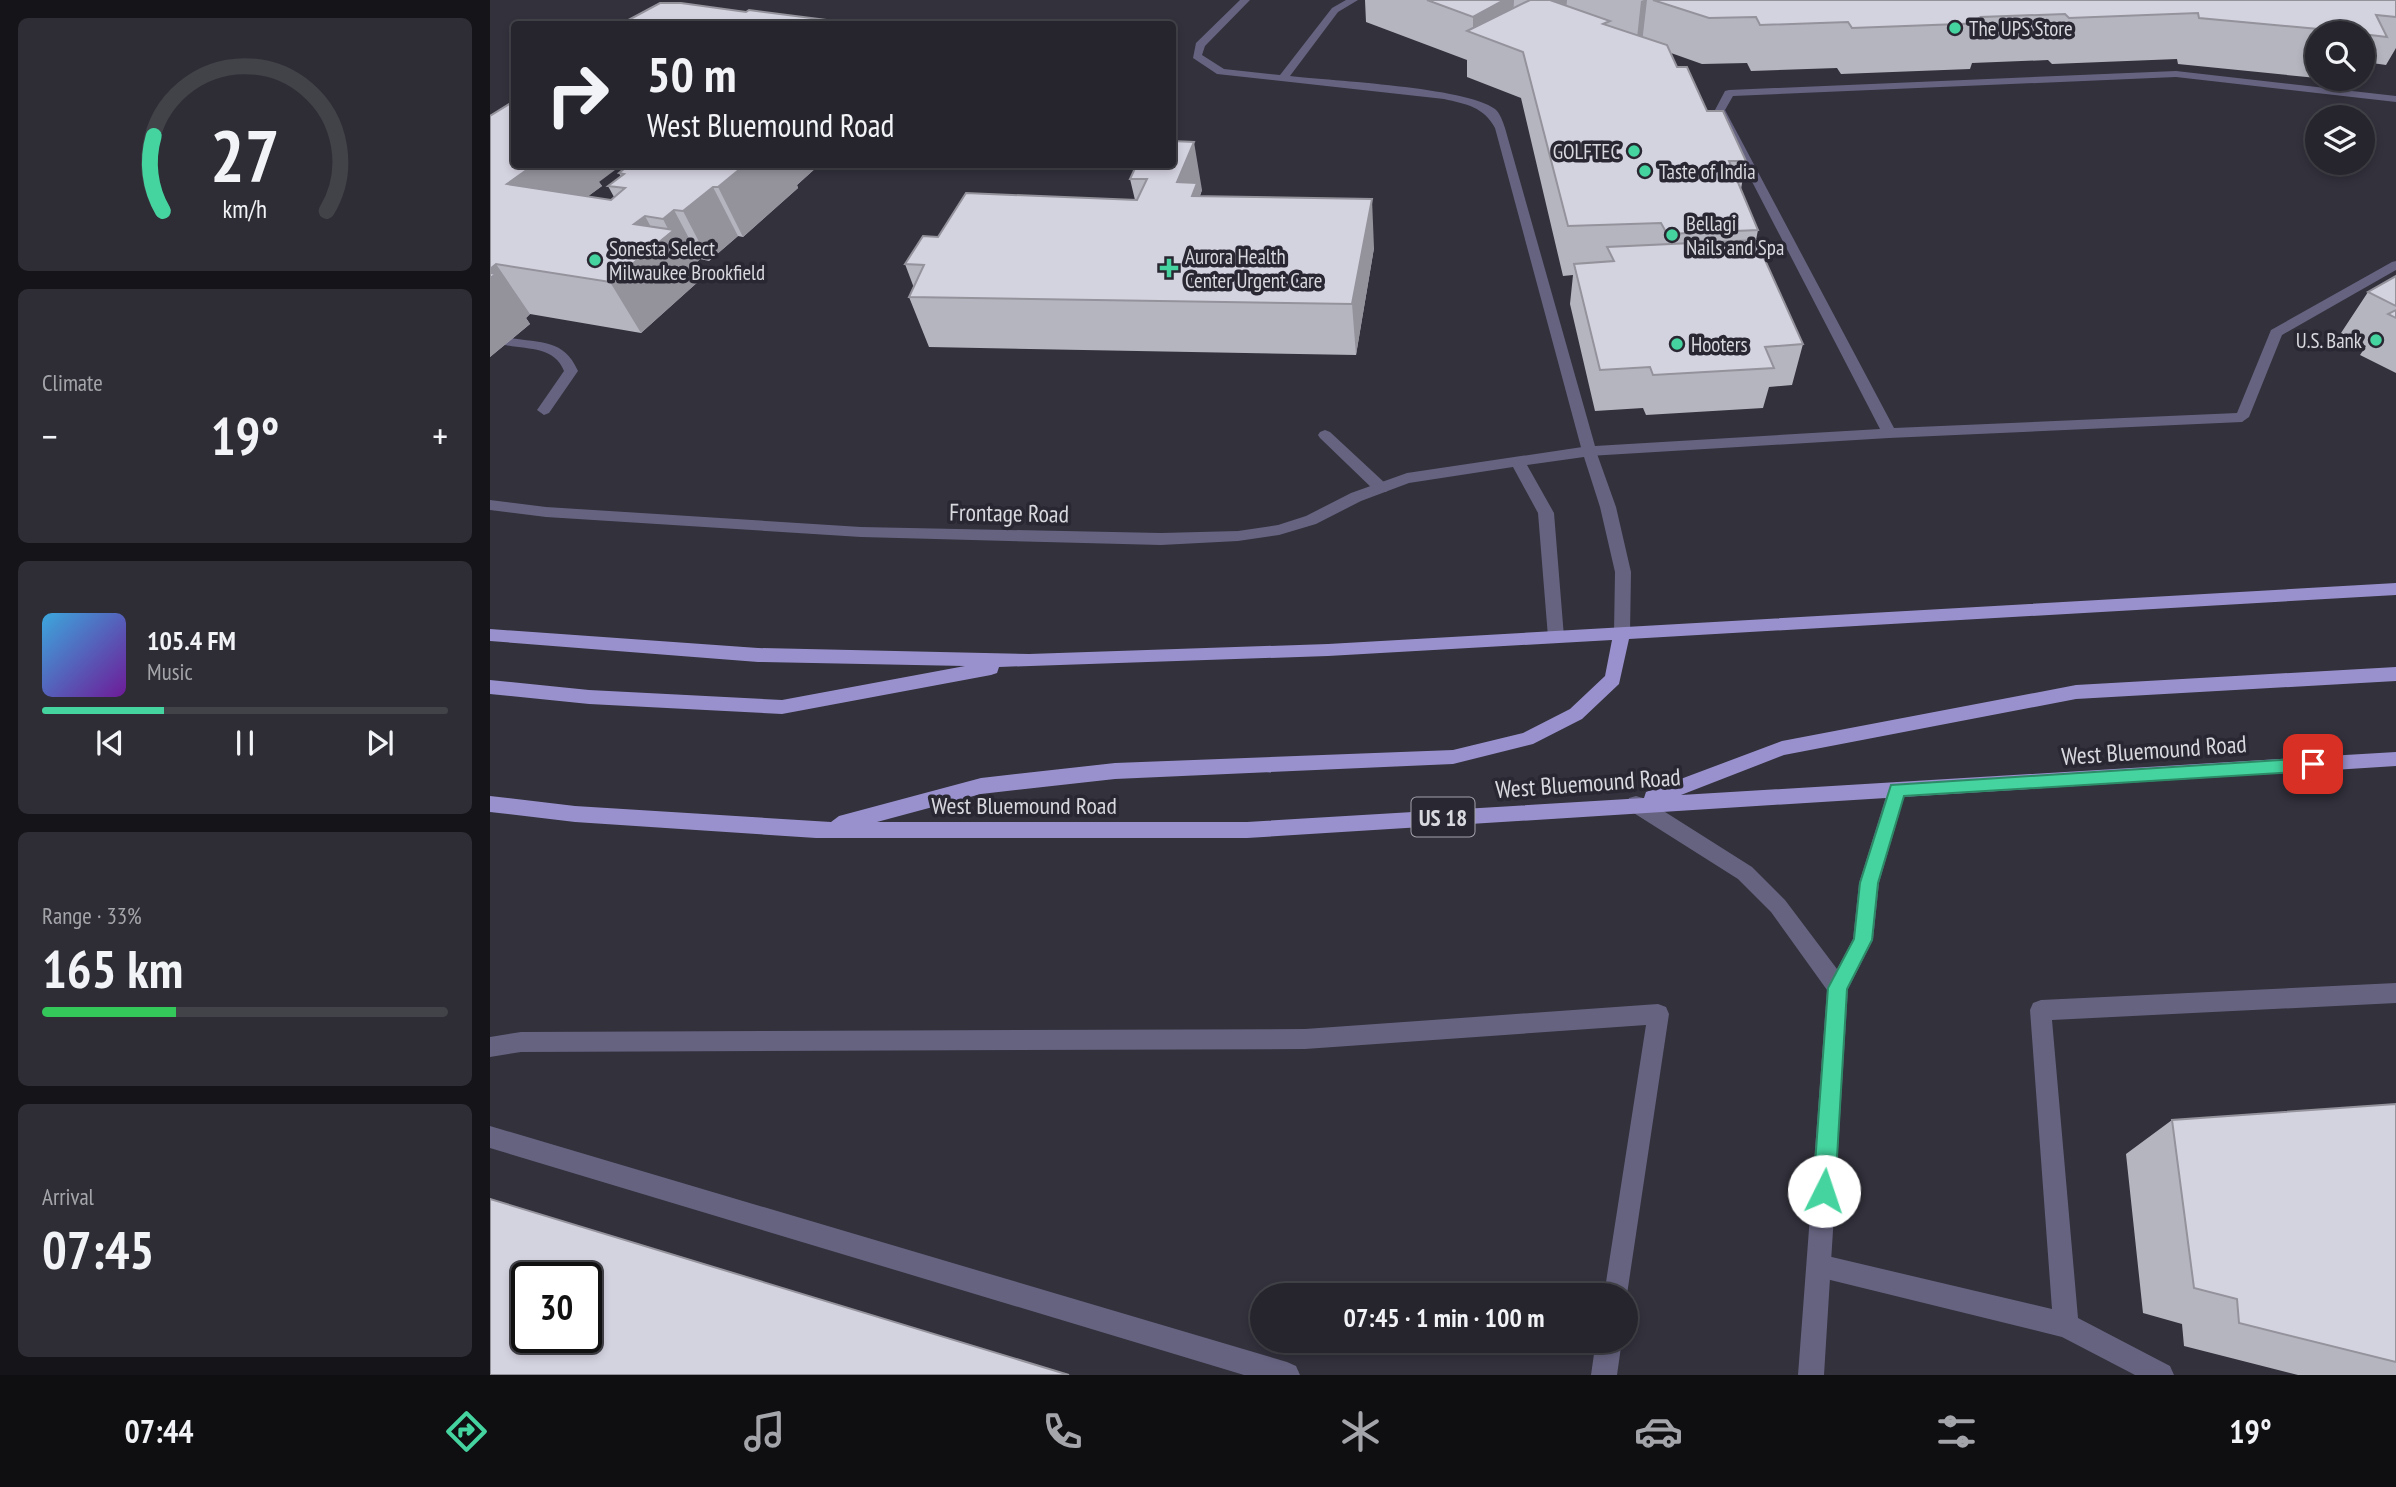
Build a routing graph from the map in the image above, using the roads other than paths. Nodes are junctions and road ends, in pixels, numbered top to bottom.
1 (1245, 0) edge
2 (1353, 0) edge
3 (1283, 79) junction
4 (2396, 99) edge
5 (2396, 265) edge
6 (2380, 272) junction
7 (2396, 279) edge
8 (510, 342) dead end
9 (544, 410) dead end
10 (1889, 433) junction
11 (1325, 435) dead end
12 (1589, 452) junction
13 (1517, 461) junction
14 (1381, 488) junction
15 (490, 505) edge
16 (2396, 589) edge
17 (1622, 633) junction
18 (490, 635) edge
19 (1556, 636) junction
20 (1029, 661) junction
21 (2396, 674) edge
22 (490, 687) edge
23 (2396, 759) edge
24 (1897, 790) junction
25 (490, 804) edge
26 (1636, 804) junction
27 (816, 830) junction
28 (1838, 988) junction
29 (2396, 993) edge
30 (490, 1047) edge
31 (490, 1137) edge
32 (1819, 1266) junction
33 (1618, 1283) edge
34 (2066, 1325) junction
35 (1607, 1353) edge
36 (1287, 1375) edge
37 (1604, 1375) edge
38 (1811, 1375) edge
39 (2161, 1375) edge

1 - 3 street
2 - 3 street
3 - 12 street
4 - 10 street
5 - 6 street
6 - 7 street
6 - 10 street, Frontage Road
8 - 9 street
10 - 12 street, Frontage Road
11 - 14 street
12 - 13 street, Frontage Road
12 - 17 street
13 - 14 street, Frontage Road
13 - 19 street
14 - 15 street, Frontage Road
16 - 17 main road
17 - 19 main road
17 - 27 main road
18 - 20 main road
19 - 20 main road
20 - 22 main road
21 - 26 main road
23 - 24 main road, West Bluemound Road / US 18
24 - 26 main road, West Bluemound Road / US 18
24 - 28 street
25 - 27 main road, West Bluemound Road / US 18
26 - 27 main road, West Bluemound Road / US 18
26 - 28 street
28 - 32 street
29 - 34 street
30 - 33 street
31 - 36 street
32 - 34 street
32 - 38 street
34 - 39 street
35 - 37 street

